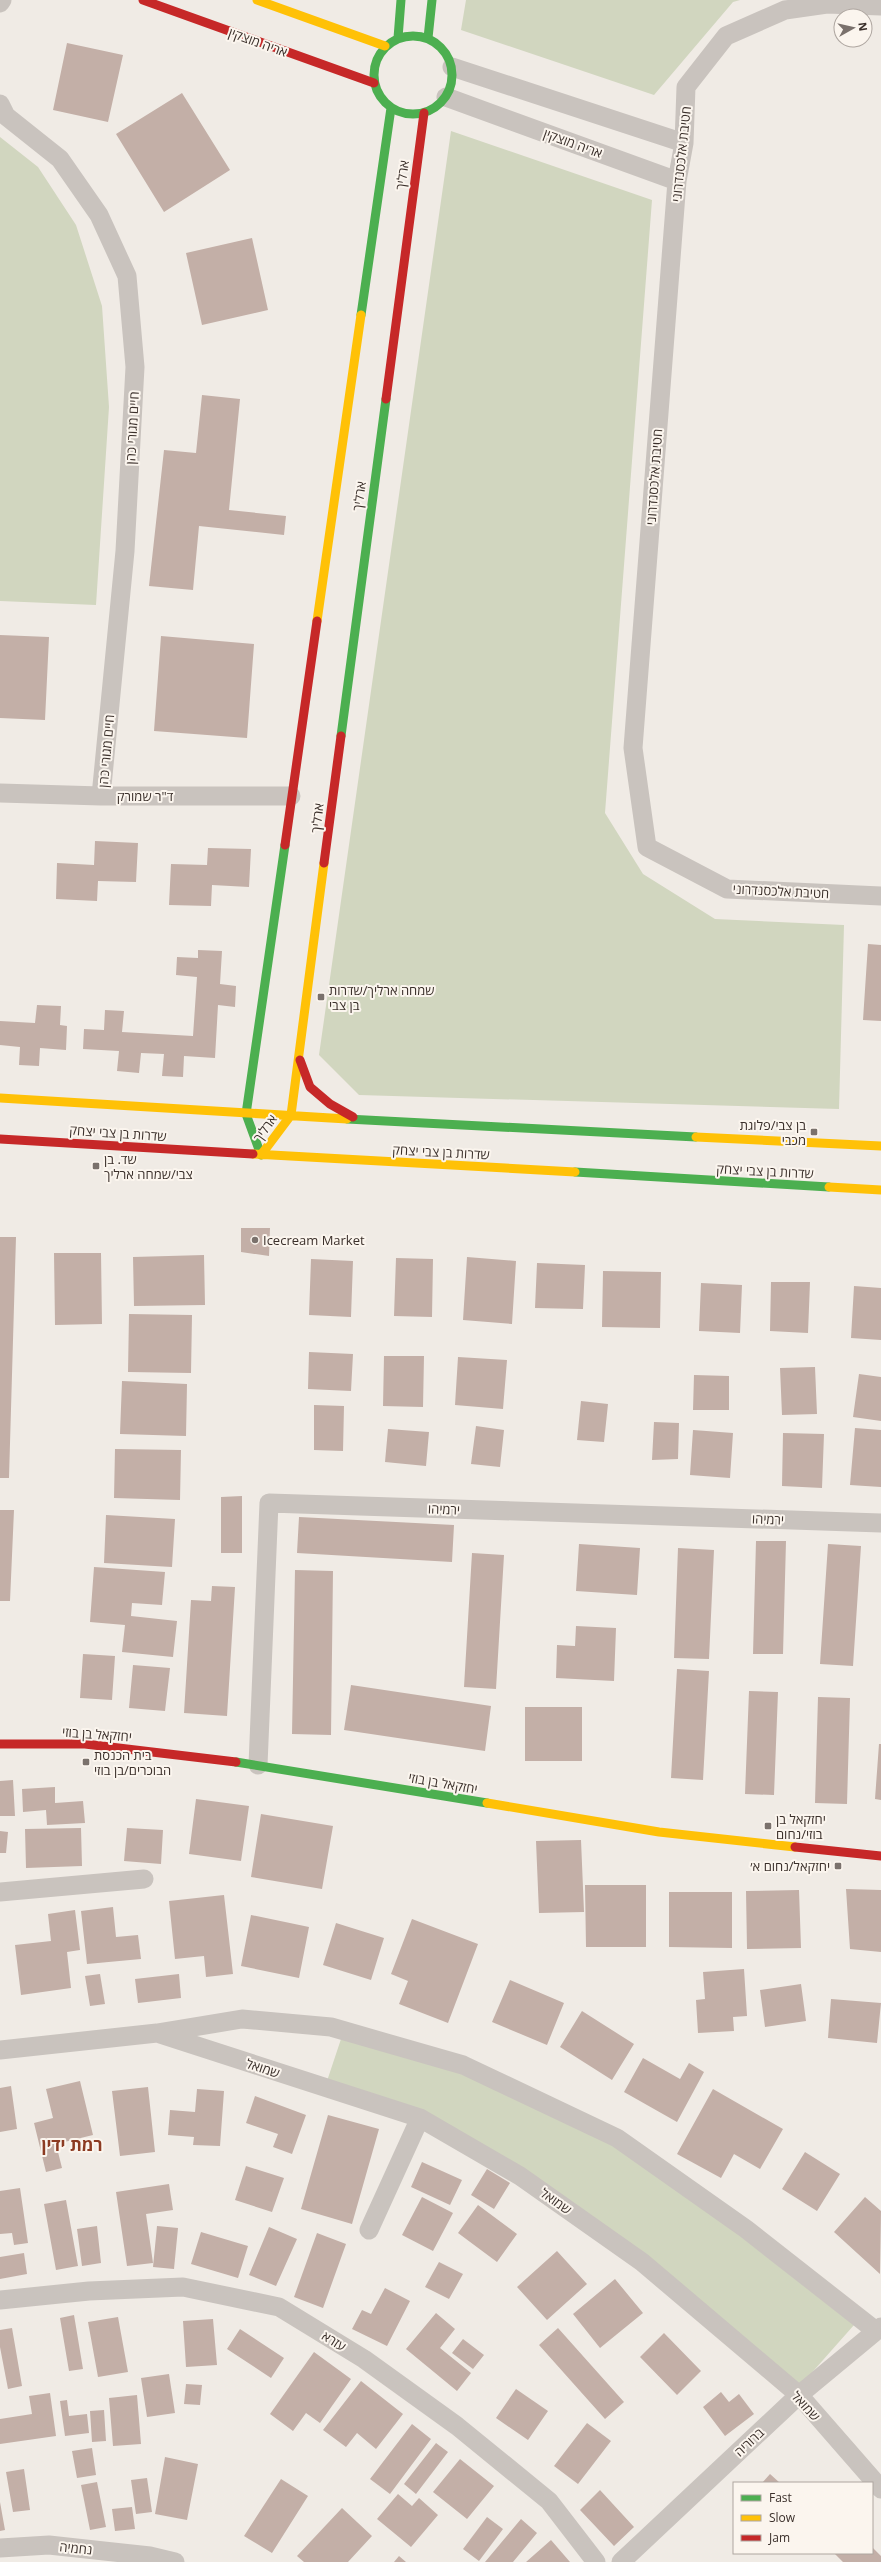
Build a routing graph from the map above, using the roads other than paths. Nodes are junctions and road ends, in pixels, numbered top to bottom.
1 (2, 0) edge
2 (142, 0) edge
3 (401, 0) edge
4 (432, 0) edge
5 (265, 1) edge
6 (0, 4) edge
7 (881, 6) edge
8 (398, 38) junction
9 (428, 38) junction
10 (385, 46) junction
11 (452, 67) junction
12 (374, 83) junction
13 (446, 97) junction
14 (0, 104) edge
15 (391, 108) junction
16 (424, 113) junction
17 (684, 142) junction
18 (677, 180) junction
19 (0, 793) edge
20 (101, 796) junction
21 (291, 796) junction
22 (881, 896) edge
23 (299, 1057) junction
24 (0, 1098) edge
25 (246, 1114) junction
26 (291, 1115) junction
27 (356, 1119) junction
28 (0, 1139) edge
29 (881, 1146) edge
30 (261, 1155) junction
31 (881, 1190) edge
32 (881, 1523) edge
33 (0, 1744) edge
34 (258, 1765) junction
35 (881, 1856) edge
36 (144, 1880) dead end
37 (0, 1892) edge
38 (157, 2033) junction
39 (0, 2050) edge
40 (420, 2118) junction
41 (369, 2230) dead end
42 (0, 2300) edge
43 (879, 2329) edge
44 (798, 2395) junction
45 (881, 2489) edge
46 (0, 2548) edge
47 (175, 2562) edge
48 (596, 2562) edge
49 (621, 2562) edge

1 - 6 street
2 - 12 street, אריה מוצקין
3 - 8 street
4 - 9 street
5 - 10 street
7 - 17 street, חטיבת אלכסנדרוני
8 - 9 street
8 - 10 street
9 - 11 street
10 - 12 street
11 - 13 street
11 - 17 street
12 - 15 street
13 - 16 street
13 - 18 street, אריה מוצקין
14 - 20 street, חיים מגורי כהן
15 - 16 street
15 - 21 street, ארליך
16 - 23 street, ארליך
17 - 18 street, חטיבת אלכסנדרוני
18 - 22 street, חטיבת אלכסנדרוני
19 - 20 street, ד"ר שמורק
20 - 21 street, ד"ר שמורק
21 - 25 street, ארליך
23 - 26 street, ארליך
23 - 27 street
24 - 25 street
25 - 26 street
25 - 30 street, ארליך
26 - 27 street
26 - 30 street, ארליך
27 - 29 street
28 - 30 street, שדרות בן צבי יצחק
30 - 31 street, שדרות בן צבי יצחק
32 - 34 street, ירמיהו
33 - 34 street, יחזקאל בן בוזי
34 - 35 street, יחזקאל בן בוזי
36 - 37 street
38 - 39 street, שמואל
38 - 40 street, שמואל
38 - 43 street, שמואל
40 - 41 street
40 - 44 street, שמואל
42 - 48 street, עזרא
43 - 44 street, ברוריה
44 - 45 street, שמואל
44 - 49 street, ברוריה
46 - 47 street, נחמיה

